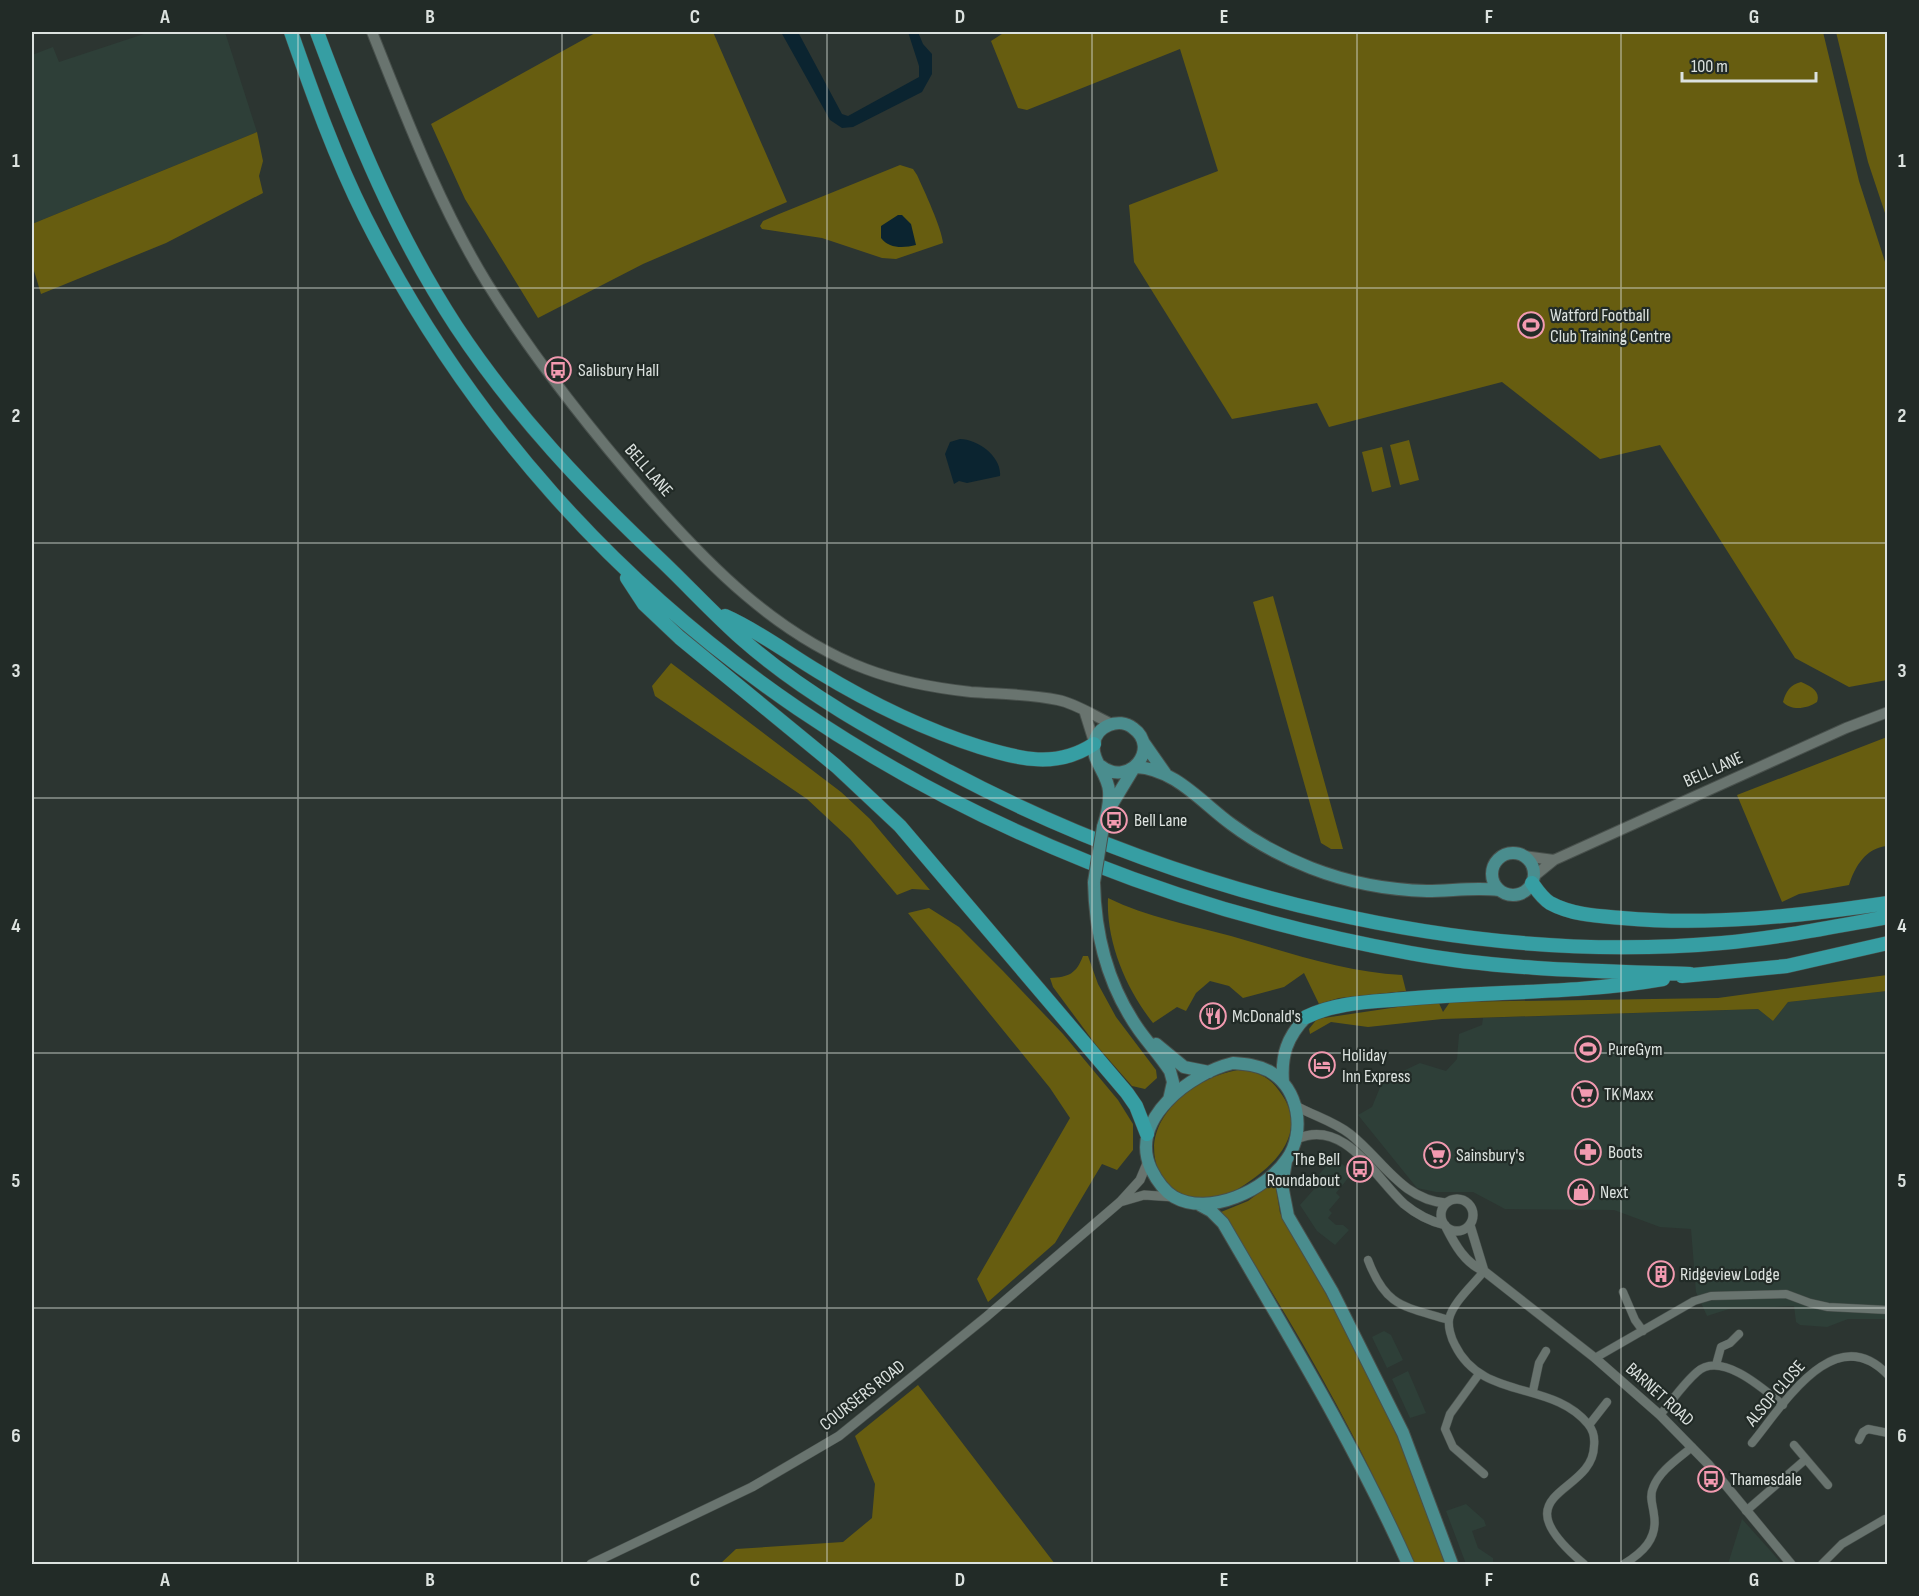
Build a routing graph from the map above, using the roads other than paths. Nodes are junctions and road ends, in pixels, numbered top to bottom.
1 (291, 32) edge
2 (317, 32) edge
3 (372, 32) edge
4 (614, 558) junction
5 (717, 613) junction
6 (1887, 712) edge
7 (1085, 713) junction
8 (1112, 724) junction
9 (1094, 743) junction
10 (1144, 743) junction
11 (1101, 766) junction
12 (1135, 768) junction
13 (1165, 773) junction
14 (1108, 811) junction
15 (1523, 856) junction
16 (1554, 860) junction
17 (1492, 871) junction
18 (1532, 880) junction
19 (1475, 887) junction
20 (1499, 890) junction
21 (1887, 903) edge
22 (1887, 917) edge
23 (1887, 943) edge
24 (1690, 974) junction
25 (1306, 1017) joint
26 (1139, 1030) junction
27 (1209, 1072) junction
28 (1283, 1082) junction
29 (1169, 1100) junction
30 (1296, 1106) junction
31 (1148, 1134) junction
32 (1297, 1139) junction
33 (1148, 1161) junction
34 (1286, 1161) junction
35 (1174, 1197) junction
36 (1120, 1202) junction
37 (1446, 1203) junction
38 (1200, 1205) junction
39 (1470, 1225) junction
40 (1446, 1226) junction
41 (1368, 1260) dead end
42 (1484, 1271) junction
43 (1623, 1292) dead end
44 (1887, 1310) edge
45 (1449, 1320) junction
46 (1643, 1331) junction
47 (1739, 1334) dead end
48 (1546, 1351) dead end
49 (1595, 1358) junction
50 (1716, 1365) junction
51 (1479, 1374) junction
52 (1887, 1375) edge
53 (1533, 1391) junction
54 (1607, 1402) dead end
55 (1783, 1405) junction
56 (1660, 1415) junction
57 (1589, 1425) junction
58 (1887, 1433) edge
59 (1859, 1440) dead end
60 (1752, 1443) dead end
61 (1794, 1445) dead end
62 (1692, 1447) junction
63 (1806, 1459) junction
64 (1484, 1474) dead end
65 (1828, 1485) dead end
66 (1746, 1511) junction
67 (1885, 1519) dead end
68 (591, 1564) edge
69 (1408, 1564) edge
70 (1452, 1564) edge
71 (1584, 1564) edge
72 (1624, 1564) edge
73 (1791, 1564) edge
74 (1822, 1564) edge

1 - 4 highway
2 - 5 highway
3 - 7 main road, BELL LANE
4 - 24 highway
4 - 31 highway
5 - 9 highway
5 - 22 highway
6 - 16 main road, BELL LANE
7 - 8 main road, BELL LANE
7 - 9 main road
8 - 9 main road
8 - 10 main road
9 - 11 main road
10 - 12 main road
10 - 13 main road
11 - 12 main road
11 - 14 main road
12 - 13 main road
12 - 14 main road
13 - 19 main road
14 - 26 main road, bridge
15 - 16 main road
15 - 17 main road
15 - 18 main road
16 - 18 main road, BELL LANE
17 - 19 main road
17 - 20 main road
18 - 20 main road
18 - 21 highway
19 - 20 main road
23 - 24 highway
24 - 25 highway
25 - 28 main road
26 - 27 main road
26 - 29 main road
27 - 28 main road
27 - 29 main road
28 - 30 main road
29 - 31 main road
30 - 32 main road
30 - 37 street
31 - 33 main road
32 - 34 main road
32 - 40 street
33 - 35 main road
33 - 36 street, COURSERS ROAD
34 - 38 main road
34 - 70 main road
35 - 36 street, COURSERS ROAD
35 - 38 main road
36 - 68 street, COURSERS ROAD
37 - 39 street
37 - 40 street
38 - 69 main road
39 - 40 street
39 - 42 street
40 - 42 street, BARNET ROAD
41 - 45 street
42 - 45 street
42 - 49 street, BARNET ROAD
43 - 46 street
44 - 46 street
45 - 51 street
46 - 49 street
47 - 50 street
48 - 53 street
49 - 56 street, BARNET ROAD
50 - 55 street
50 - 56 street
51 - 53 street
51 - 64 street
52 - 55 street, ALSOP CLOSE
53 - 57 street
54 - 57 street
55 - 60 street, ALSOP CLOSE
56 - 62 street, BARNET ROAD
57 - 71 street
58 - 59 street
61 - 63 street
62 - 66 street, BARNET ROAD
62 - 72 street
63 - 65 street
63 - 66 street
66 - 73 street, BARNET ROAD
67 - 74 street

